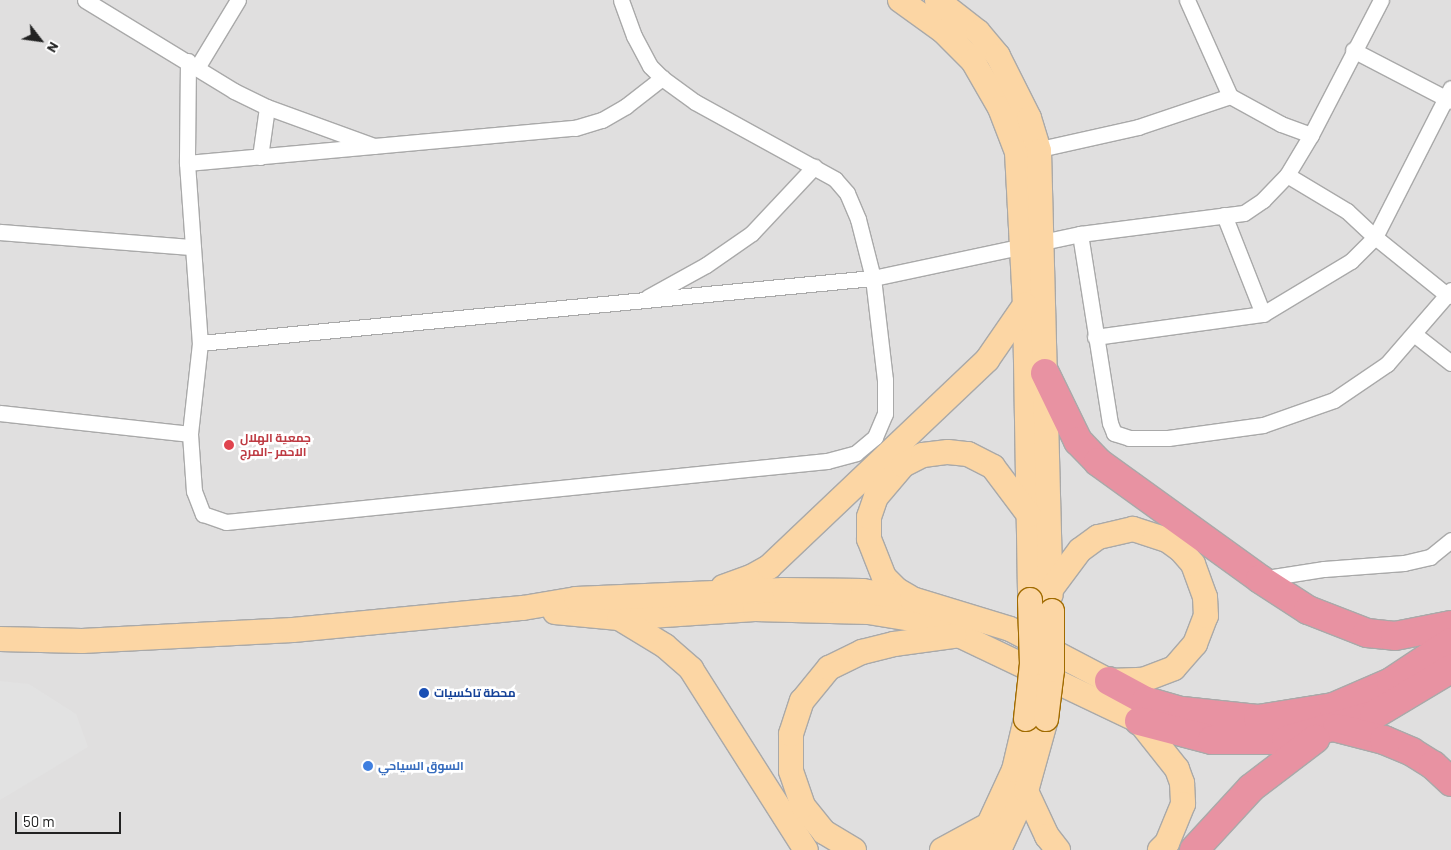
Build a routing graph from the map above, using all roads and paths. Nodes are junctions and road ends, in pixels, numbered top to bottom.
1 (85, 0) edge
2 (238, 0) edge
3 (621, 0) edge
4 (900, 0) edge
5 (937, 0) edge
6 (1186, 0) edge
7 (1381, 0) edge
8 (1353, 50) junction
9 (193, 64) junction
10 (662, 78) junction
11 (1230, 96) junction
12 (1449, 96) edge
13 (267, 107) junction
14 (1312, 135) junction
15 (378, 147) junction
16 (1028, 152) junction
17 (260, 157) junction
18 (187, 163) junction
19 (814, 167) junction
20 (1286, 175) junction
21 (1224, 215) junction
22 (0, 232) edge
23 (1080, 234) junction
24 (1375, 237) junction
25 (1033, 245) junction
26 (192, 247) junction
27 (873, 278) junction
28 (1450, 293) edge
29 (640, 301) junction
30 (1025, 305) junction
31 (1262, 314) junction
32 (1414, 334) junction
33 (1095, 337) junction
34 (200, 343) junction
35 (1451, 362) edge
36 (1045, 373) junction
37 (0, 413) edge
38 (190, 434) junction
39 (1030, 515) junction
40 (1451, 540) edge
41 (1260, 579) junction
42 (683, 596) junction
43 (912, 598) junction
44 (1052, 600) junction
45 (523, 608) junction
46 (619, 618) junction
47 (1451, 625) edge
48 (960, 636) junction
49 (0, 639) edge
50 (1451, 642) edge
51 (1451, 670) edge
52 (1108, 681) junction
53 (1036, 719) junction
54 (1139, 721) junction
55 (1332, 729) junction
56 (1451, 782) edge
57 (1026, 792) junction
58 (990, 824) junction
59 (806, 850) edge
60 (854, 850) edge
61 (942, 850) edge
62 (977, 850) edge
63 (999, 850) edge
64 (1058, 850) edge
65 (1160, 850) edge
66 (1194, 850) edge

1 - 9 street
2 - 9 street
3 - 10 street
4 - 16 main road
5 - 16 main road
6 - 11 street
7 - 8 street
8 - 12 street
8 - 14 street
9 - 13 street
9 - 18 street
10 - 15 street
10 - 19 street
11 - 14 street
11 - 16 street
12 - 24 street
13 - 15 street
13 - 17 street
14 - 20 street
15 - 17 street
16 - 25 main road
17 - 18 street
18 - 26 street
19 - 27 street
19 - 29 street
20 - 21 street
20 - 24 street
21 - 23 street
21 - 31 street
22 - 26 street
23 - 25 street
23 - 33 street
24 - 28 street
24 - 31 street
25 - 27 street
25 - 30 main road
25 - 36 main road
26 - 34 street
27 - 29 street
27 - 38 street
28 - 32 street
29 - 34 street
30 - 39 main road
30 - 42 main road
31 - 33 street
32 - 33 street
32 - 35 street
34 - 38 street
36 - 41 highway
36 - 44 main road
37 - 38 street
39 - 43 main road
39 - 53 main road, bridge
40 - 41 street
41 - 47 highway
42 - 43 main road
42 - 45 main road
43 - 52 main road
44 - 52 main road
44 - 53 main road, bridge
45 - 46 main road
45 - 49 main road
46 - 48 main road
46 - 59 main road
48 - 54 main road
48 - 60 main road
50 - 52 highway
51 - 55 highway
53 - 57 main road
53 - 58 main road
54 - 55 highway
54 - 65 main road
55 - 56 highway
55 - 66 highway
57 - 63 main road
57 - 64 main road
58 - 61 main road
58 - 62 main road

